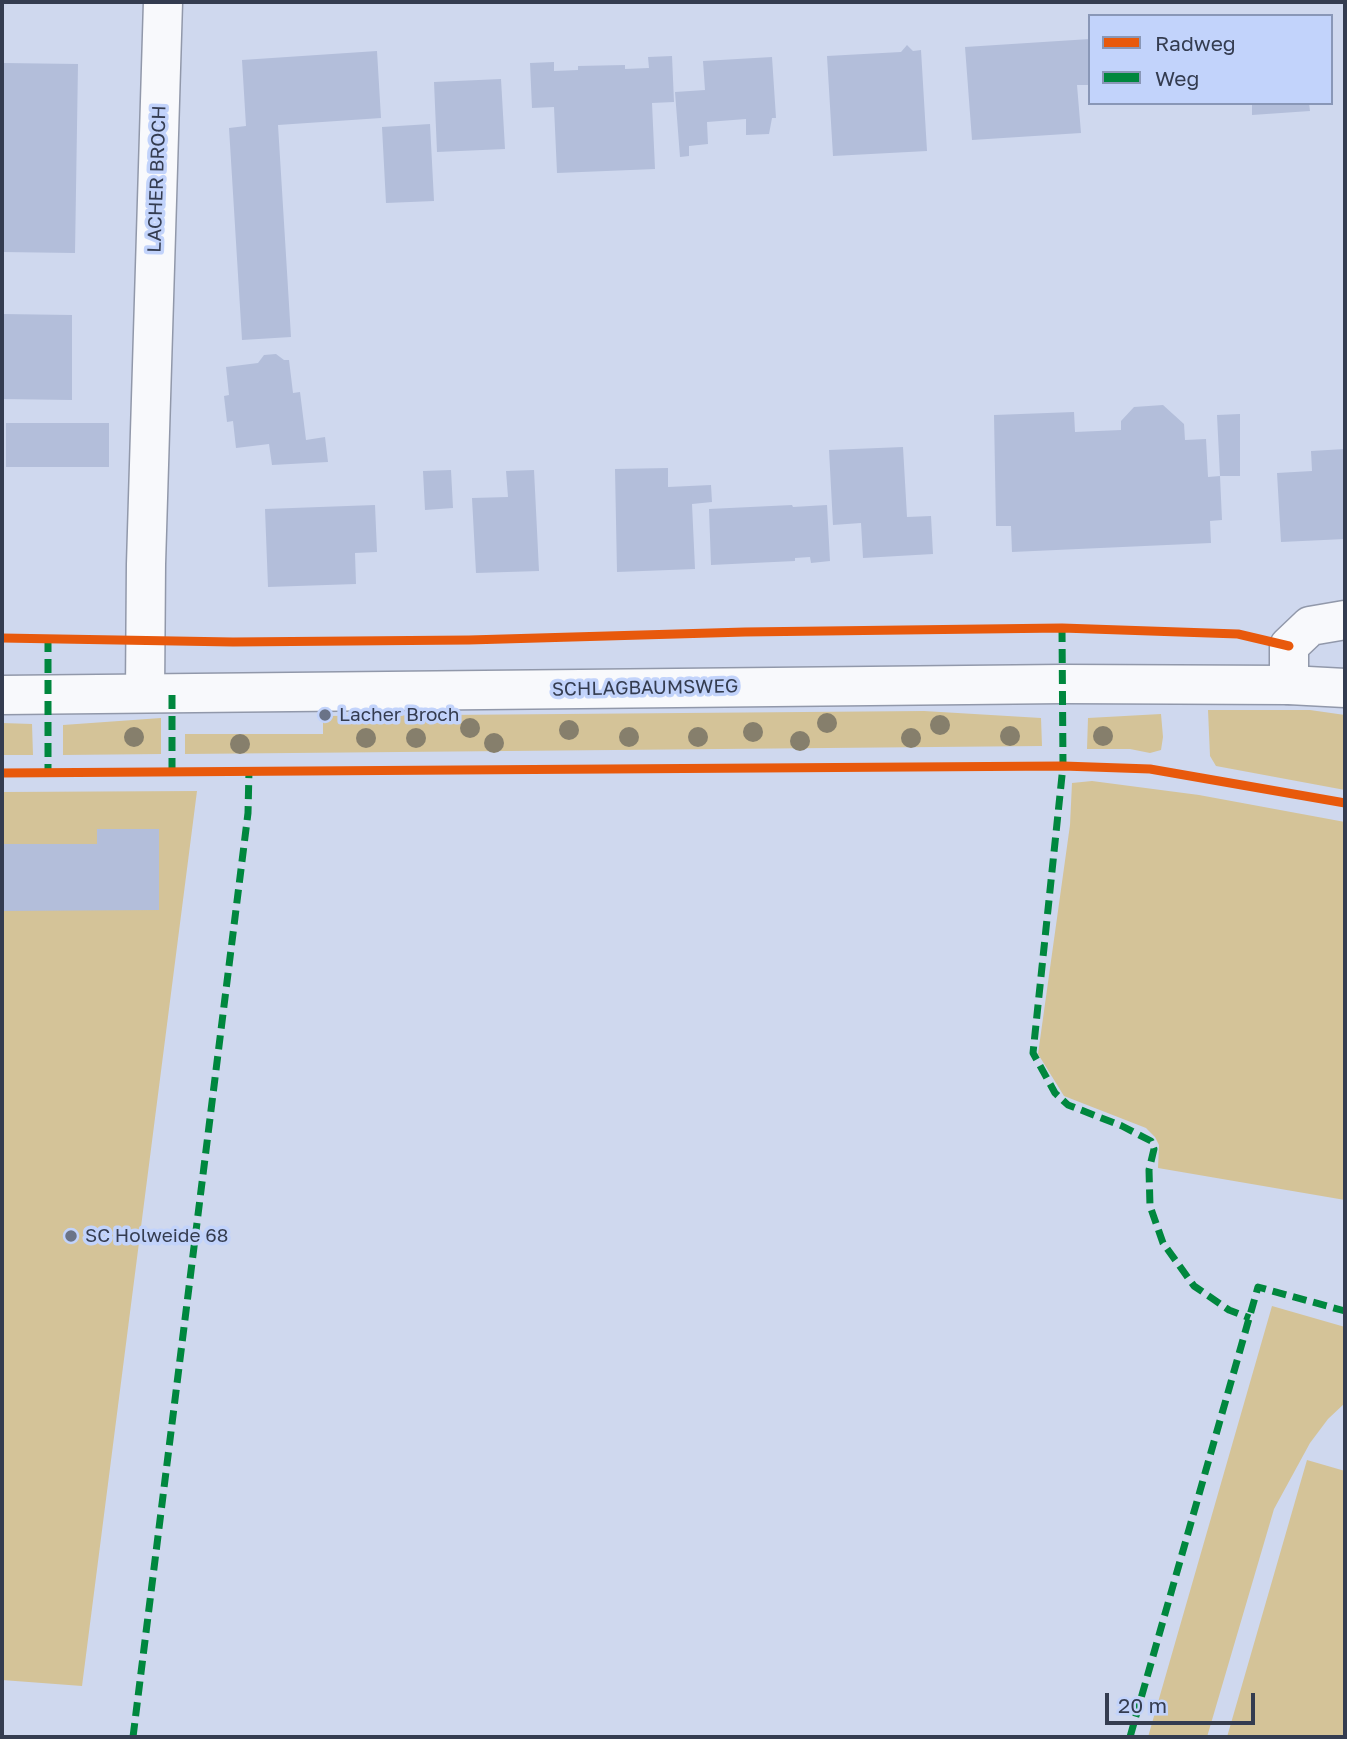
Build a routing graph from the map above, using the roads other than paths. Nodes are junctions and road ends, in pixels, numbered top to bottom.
1 (163, 2) edge
2 (1345, 620) edge
3 (1289, 685) junction
4 (1345, 688) edge
5 (145, 693) junction
6 (2, 695) edge

1 - 5 main road, LACHER BROCH
2 - 3 main road
3 - 4 main road, SCHLAGBAUMSWEG
3 - 5 main road, SCHLAGBAUMSWEG
5 - 6 main road, SCHLAGBAUMSWEG

